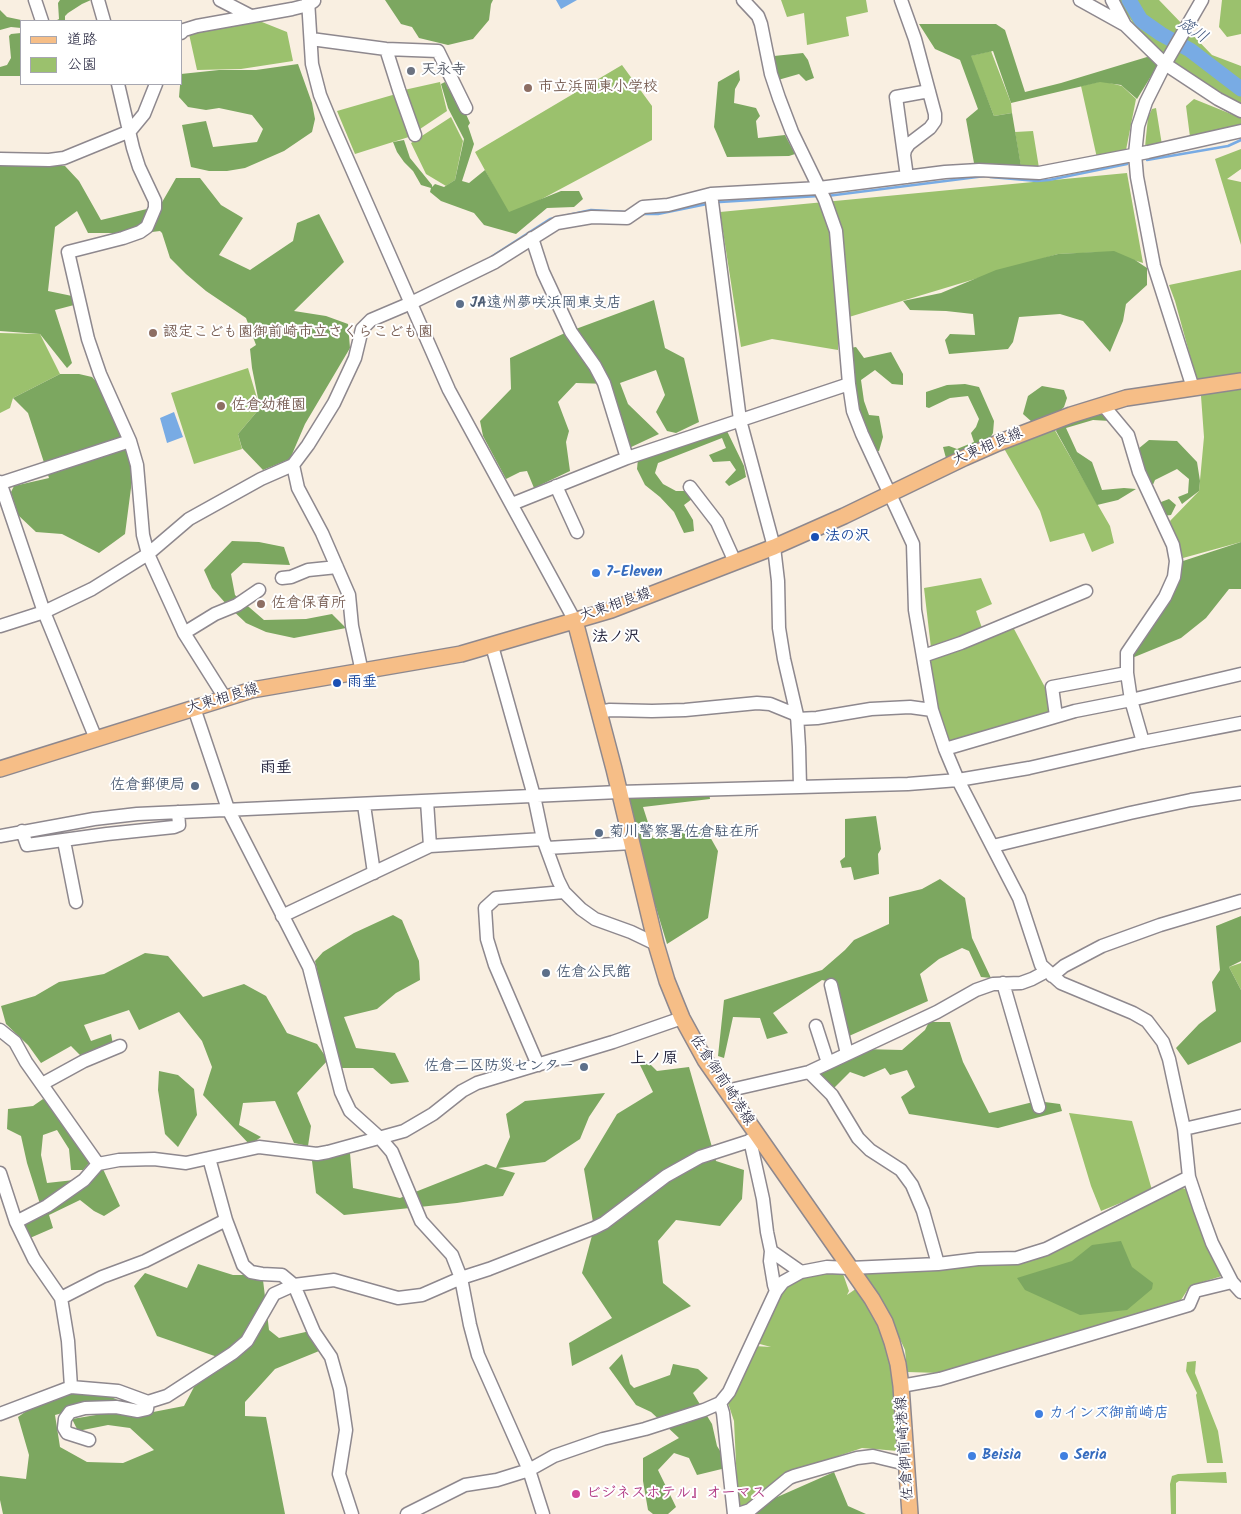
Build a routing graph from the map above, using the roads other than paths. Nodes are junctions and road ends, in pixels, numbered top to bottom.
1 (35, 0) edge
2 (98, 0) edge
3 (220, 0) edge
4 (743, 0) edge
5 (902, 0) edge
6 (1080, 0) edge
7 (1112, 0) edge
8 (1202, 0) edge
9 (311, 2) edge
10 (252, 16) junction
11 (42, 20) edge
12 (104, 20) edge
13 (1125, 25) junction
14 (182, 32) edge
15 (311, 39) junction
16 (386, 49) junction
17 (1165, 64) junction
18 (118, 85) edge
19 (156, 85) edge
20 (929, 91) junction
21 (466, 108) dead end
22 (1241, 111) edge
23 (130, 131) junction
24 (1241, 131) edge
25 (415, 135) dead end
26 (1135, 154) junction
27 (904, 156) junction
28 (0, 159) edge
29 (907, 177) junction
30 (711, 194) junction
31 (822, 194) junction
32 (532, 238) junction
33 (411, 303) junction
34 (1241, 381) edge
35 (849, 384) junction
36 (1192, 388) junction
37 (1102, 405) junction
38 (740, 420) junction
39 (130, 441) junction
40 (627, 458) junction
41 (293, 465) junction
42 (1, 485) edge
43 (556, 486) junction
44 (690, 487) dead end
45 (889, 494) junction
46 (512, 504) junction
47 (577, 532) dead end
48 (774, 547) junction
49 (148, 554) junction
50 (735, 562) junction
51 (337, 567) junction
52 (282, 578) dead end
53 (259, 590) dead end
54 (1086, 591) dead end
55 (44, 612) junction
56 (575, 621) junction
57 (0, 626) edge
58 (184, 633) junction
59 (492, 646) junction
60 (923, 656) junction
61 (362, 672) junction
62 (1127, 673) junction
63 (1241, 674) edge
64 (226, 698) junction
65 (1131, 700) junction
66 (194, 708) junction
67 (932, 710) junction
68 (599, 712) junction
69 (1056, 716) junction
70 (797, 717) junction
71 (1241, 723) edge
72 (96, 739) junction
73 (1143, 742) junction
74 (945, 749) junction
75 (0, 769) edge
76 (958, 780) junction
77 (800, 786) junction
78 (619, 792) junction
79 (1241, 793) edge
80 (534, 796) junction
81 (427, 801) junction
82 (364, 805) junction
83 (228, 809) junction
84 (178, 812) junction
85 (22, 831) junction
86 (0, 836) edge
87 (64, 841) junction
88 (632, 843) junction
89 (545, 844) junction
90 (430, 846) junction
91 (993, 846) junction
92 (374, 873) junction
93 (564, 892) junction
94 (1241, 901) edge
95 (76, 902) dead end
96 (282, 916) junction
97 (656, 944) junction
98 (1049, 973) junction
99 (1003, 983) junction
100 (831, 985) dead end
101 (682, 1018) junction
102 (816, 1026) dead end
103 (0, 1030) edge
104 (120, 1046) dead end
105 (847, 1054) junction
106 (828, 1063) junction
107 (538, 1064) junction
108 (809, 1072) junction
109 (42, 1084) junction
110 (726, 1091) junction
111 (1038, 1107) dead end
112 (1241, 1116) edge
113 (1184, 1129) junction
114 (380, 1138) junction
115 (755, 1139) junction
116 (209, 1158) junction
117 (98, 1164) junction
118 (0, 1173) edge
119 (1189, 1177) junction
120 (226, 1220) junction
121 (16, 1222) junction
122 (771, 1251) junction
123 (938, 1264) junction
124 (850, 1268) junction
125 (801, 1272) junction
126 (461, 1278) junction
127 (294, 1285) junction
128 (1238, 1289) edge
129 (776, 1291) junction
130 (60, 1298) junction
131 (901, 1386) junction
132 (71, 1387) junction
133 (148, 1402) junction
134 (720, 1403) junction
135 (0, 1414) edge
136 (90, 1440) dead end
137 (906, 1464) junction
138 (529, 1470) junction
139 (352, 1514) edge
140 (407, 1514) edge
141 (543, 1514) edge
142 (734, 1514) edge
143 (738, 1514) edge
144 (910, 1514) edge

1 - 11 street
2 - 12 street
3 - 10 street
4 - 31 street
5 - 20 street
6 - 13 street
7 - 13 street
8 - 17 street
9 - 10 street
9 - 15 street
10 - 14 street
13 - 17 street
15 - 16 street
15 - 33 street
16 - 21 street
16 - 25 street
17 - 22 street
17 - 26 street
18 - 23 street
19 - 23 street
20 - 27 street
20 - 27 street
23 - 28 street
23 - 39 street
24 - 26 street
26 - 29 street
26 - 36 street
27 - 29 street
29 - 31 street
30 - 31 street
30 - 32 street
30 - 38 street
31 - 35 street
32 - 33 street
32 - 40 street
33 - 41 street
33 - 46 street
34 - 36 main road, 大東相良線
35 - 38 street
35 - 45 street
36 - 37 main road, 大東相良線
37 - 45 main road, 大東相良線
37 - 62 street
38 - 40 street
38 - 48 street
39 - 42 street
39 - 49 street
40 - 43 street
41 - 49 street
41 - 51 street
42 - 55 street
43 - 46 street
43 - 47 street
44 - 50 street
45 - 48 main road, 大東相良線
45 - 60 street
46 - 56 street
48 - 50 main road, 大東相良線
48 - 70 street
49 - 55 street
49 - 58 street
50 - 56 main road, 大東相良線
51 - 52 street
51 - 61 street
53 - 58 street
54 - 60 street
55 - 57 street
55 - 72 street
56 - 59 main road, 大東相良線
56 - 68 main road, 佐倉御前崎港線
58 - 64 street
59 - 61 main road, 大東相良線
59 - 80 street
60 - 67 street
61 - 64 main road, 大東相良線
62 - 65 street
62 - 69 street
63 - 65 street
64 - 66 main road, 大東相良線
65 - 69 street
65 - 73 street
66 - 72 main road, 大東相良線
66 - 83 street
67 - 70 street
67 - 74 street
68 - 70 street
68 - 78 main road, 佐倉御前崎港線
69 - 74 street
70 - 77 street
71 - 73 street
72 - 75 main road, 大東相良線
73 - 76 street
74 - 76 street
76 - 77 street
76 - 91 street
77 - 78 street
78 - 80 street
78 - 88 main road, 佐倉御前崎港線
79 - 91 street
80 - 81 street
80 - 89 street
81 - 82 street
81 - 90 street
82 - 83 street
82 - 92 street
83 - 84 street
83 - 96 street
84 - 85 street
84 - 87 street
85 - 86 street
85 - 87 street
87 - 95 street
88 - 89 street
88 - 97 main road, 佐倉御前崎港線
89 - 90 street
89 - 93 street
90 - 92 street
91 - 98 street
92 - 96 street
93 - 97 street
93 - 107 street
94 - 98 street
96 - 114 street
97 - 101 main road, 佐倉御前崎港線
98 - 99 street
98 - 113 street
99 - 105 street
99 - 111 street
100 - 105 street
101 - 107 street
101 - 110 main road, 佐倉御前崎港線
102 - 106 street
103 - 109 street
104 - 109 street
105 - 106 street
106 - 108 street
107 - 114 street
108 - 110 street
108 - 123 street
109 - 117 street
110 - 115 main road, 佐倉御前崎港線
112 - 113 street
113 - 119 street
114 - 116 street
114 - 126 street
115 - 122 street
115 - 124 main road, 佐倉御前崎港線
115 - 126 street
116 - 117 street
116 - 120 street
117 - 121 street
118 - 121 street
119 - 123 street
119 - 128 street
120 - 127 street
120 - 130 street
121 - 130 street
122 - 125 street
122 - 129 street
123 - 124 street
124 - 125 street
124 - 131 main road, 佐倉御前崎港線
125 - 129 street
126 - 127 street
126 - 138 street
127 - 133 street
127 - 139 street
128 - 131 street
129 - 134 street
130 - 132 street
131 - 137 main road, 佐倉御前崎港線
132 - 133 street
132 - 135 street
133 - 136 street
134 - 138 street
134 - 142 street
137 - 143 street
137 - 144 main road, 佐倉御前崎港線
138 - 140 street
138 - 141 street

